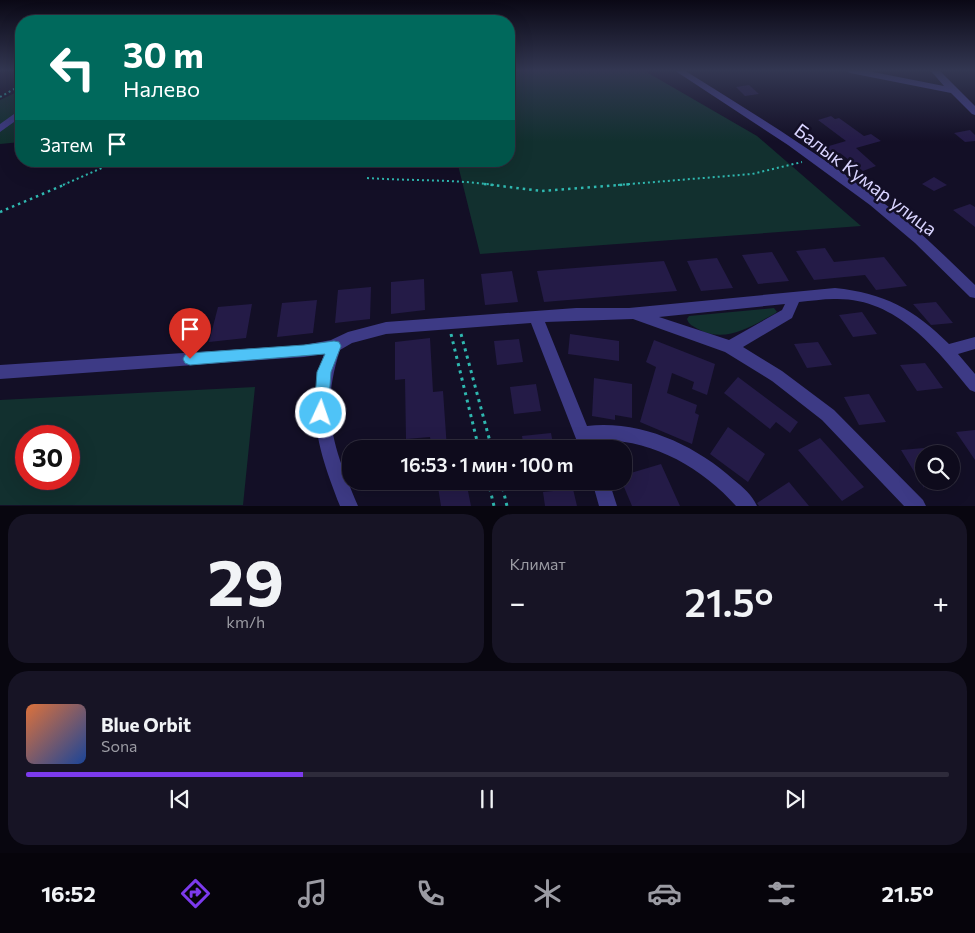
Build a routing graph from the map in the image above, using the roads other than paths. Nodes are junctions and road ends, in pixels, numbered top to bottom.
1 (715, 94) edge
2 (956, 94) edge
3 (975, 112) edge
4 (15, 117) edge
5 (0, 129) edge
6 (975, 293) edge
7 (794, 299) junction
8 (629, 314) junction
9 (536, 317) junction
10 (975, 343) edge
11 (334, 346) junction
12 (730, 347) junction
13 (946, 351) junction
14 (0, 372) edge
15 (975, 385) edge
16 (585, 440) edge
17 (588, 440) edge
18 (603, 490) edge
19 (349, 506) edge
20 (608, 506) edge
21 (748, 506) edge
22 (917, 506) edge

1 - 6 street, Балык Кумар улица
2 - 3 street
4 - 5 street
7 - 8 street
7 - 12 street
7 - 13 street
8 - 9 street
8 - 12 street
9 - 11 street
9 - 16 street
10 - 13 street
11 - 14 street
11 - 19 street
12 - 22 street
13 - 15 street
17 - 21 street
18 - 20 street

